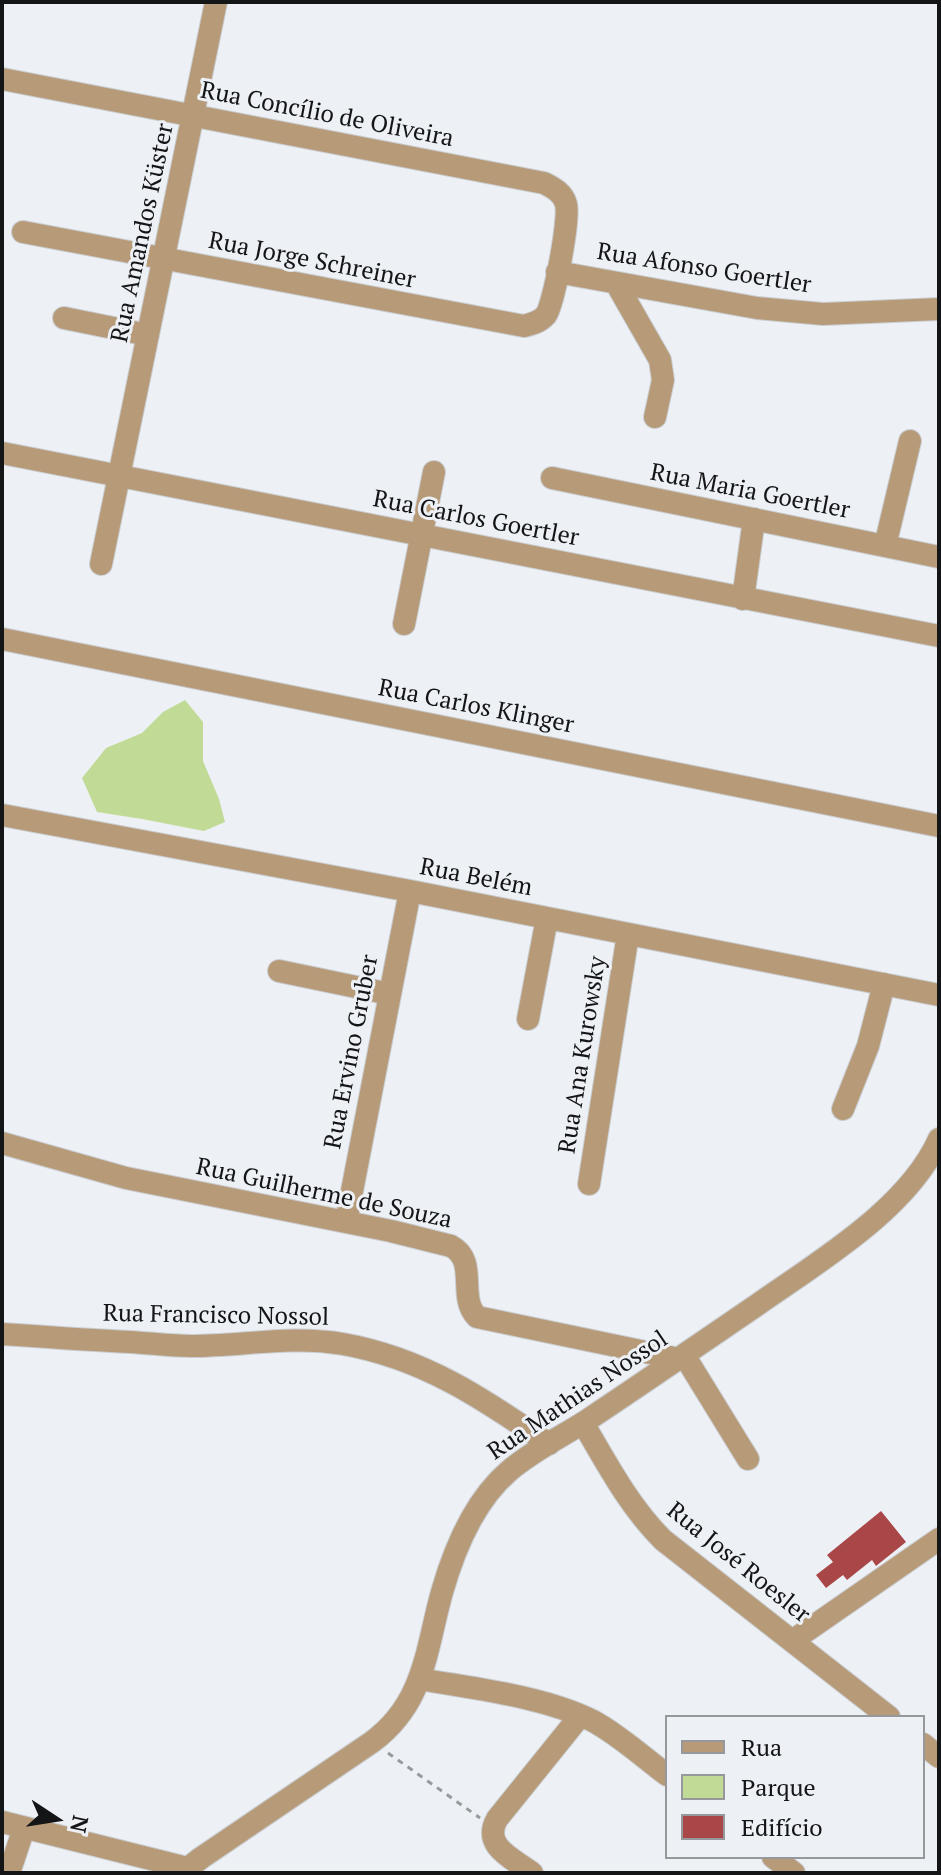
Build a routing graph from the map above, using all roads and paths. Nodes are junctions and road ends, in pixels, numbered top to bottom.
1 (216, 2) edge
2 (2, 79) edge
3 (193, 116) junction
4 (23, 232) dead end
5 (164, 259) junction
6 (557, 272) junction
7 (616, 283) junction
8 (939, 309) edge
9 (64, 318) dead end
10 (148, 335) junction
11 (655, 417) dead end
12 (910, 441) dead end
13 (2, 453) edge
14 (434, 472) dead end
15 (119, 475) junction
16 (552, 478) dead end
17 (754, 519) junction
18 (422, 535) junction
19 (885, 546) junction
20 (939, 557) edge
21 (101, 564) dead end
22 (743, 599) junction
23 (404, 624) dead end
24 (939, 636) edge
25 (2, 639) edge
26 (2, 815) edge
27 (939, 826) edge
28 (410, 891) junction
29 (547, 918) junction
30 (628, 934) junction
31 (279, 971) dead end
32 (884, 984) junction
33 (390, 994) junction
34 (939, 995) edge
35 (528, 1019) dead end
36 (843, 1109) dead end
37 (939, 1139) edge
38 (2, 1143) edge
39 (589, 1184) dead end
40 (346, 1222) junction
41 (2, 1334) edge
42 (682, 1357) junction
43 (583, 1423) junction
44 (549, 1444) junction
45 (748, 1459) dead end
46 (939, 1539) edge
47 (792, 1641) junction
48 (420, 1679) junction
49 (886, 1715) edge
50 (580, 1716) junction
51 (372, 1742) junction
52 (665, 1773) edge
53 (13, 1825) edge
54 (493, 1827) junction
55 (776, 1859) edge
56 (185, 1870) edge
57 (9, 1873) edge
58 (532, 1873) edge
59 (794, 1873) edge

1 - 3 street, Rua Amandos Küster
2 - 3 street, Rua Concílio de Oliveira
3 - 5 street, Rua Amandos Küster
3 - 6 street, Rua Concílio de Oliveira
4 - 5 street, Rua Jorge Schreiner
5 - 6 street, Rua Jorge Schreiner
5 - 10 street, Rua Amandos Küster
6 - 7 street, Rua Afonso Goertler
7 - 8 street, Rua Afonso Goertler
7 - 11 street
9 - 10 street
10 - 15 street, Rua Amandos Küster
12 - 19 street
13 - 15 street, Rua Carlos Goertler
14 - 18 street
15 - 18 street, Rua Carlos Goertler
15 - 21 street, Rua Amandos Küster
16 - 17 street, Rua Maria Goertler
17 - 19 street, Rua Maria Goertler
17 - 22 street
18 - 22 street, Rua Carlos Goertler
18 - 23 street
19 - 20 street, Rua Maria Goertler
22 - 24 street, Rua Carlos Goertler
25 - 27 street, Rua Carlos Klinger
26 - 28 street, Rua Belém
28 - 29 street, Rua Belém
28 - 33 street, Rua Ervino Gruber
29 - 30 street, Rua Belém
29 - 35 street
30 - 32 street, Rua Belém
30 - 39 street, Rua Ana Kurowsky
31 - 33 street
32 - 34 street, Rua Belém
32 - 36 street
33 - 40 street, Rua Ervino Gruber
37 - 42 street, Rua Mathias Nossol
38 - 40 street, Rua Guilherme de Souza
40 - 42 street, Rua Guilherme de Souza
41 - 44 street, Rua Francisco Nossol
42 - 43 street, Rua Mathias Nossol
42 - 45 street
43 - 44 street, Rua Mathias Nossol
43 - 47 street, Rua José Roesler
44 - 48 street, Rua Mathias Nossol
46 - 47 street
47 - 49 street, Rua José Roesler
48 - 50 street
48 - 51 street, Rua Mathias Nossol
50 - 52 street
50 - 54 street
51 - 54 path
51 - 56 street, Rua Mathias Nossol
53 - 56 street
53 - 57 street
54 - 58 street
55 - 59 street

